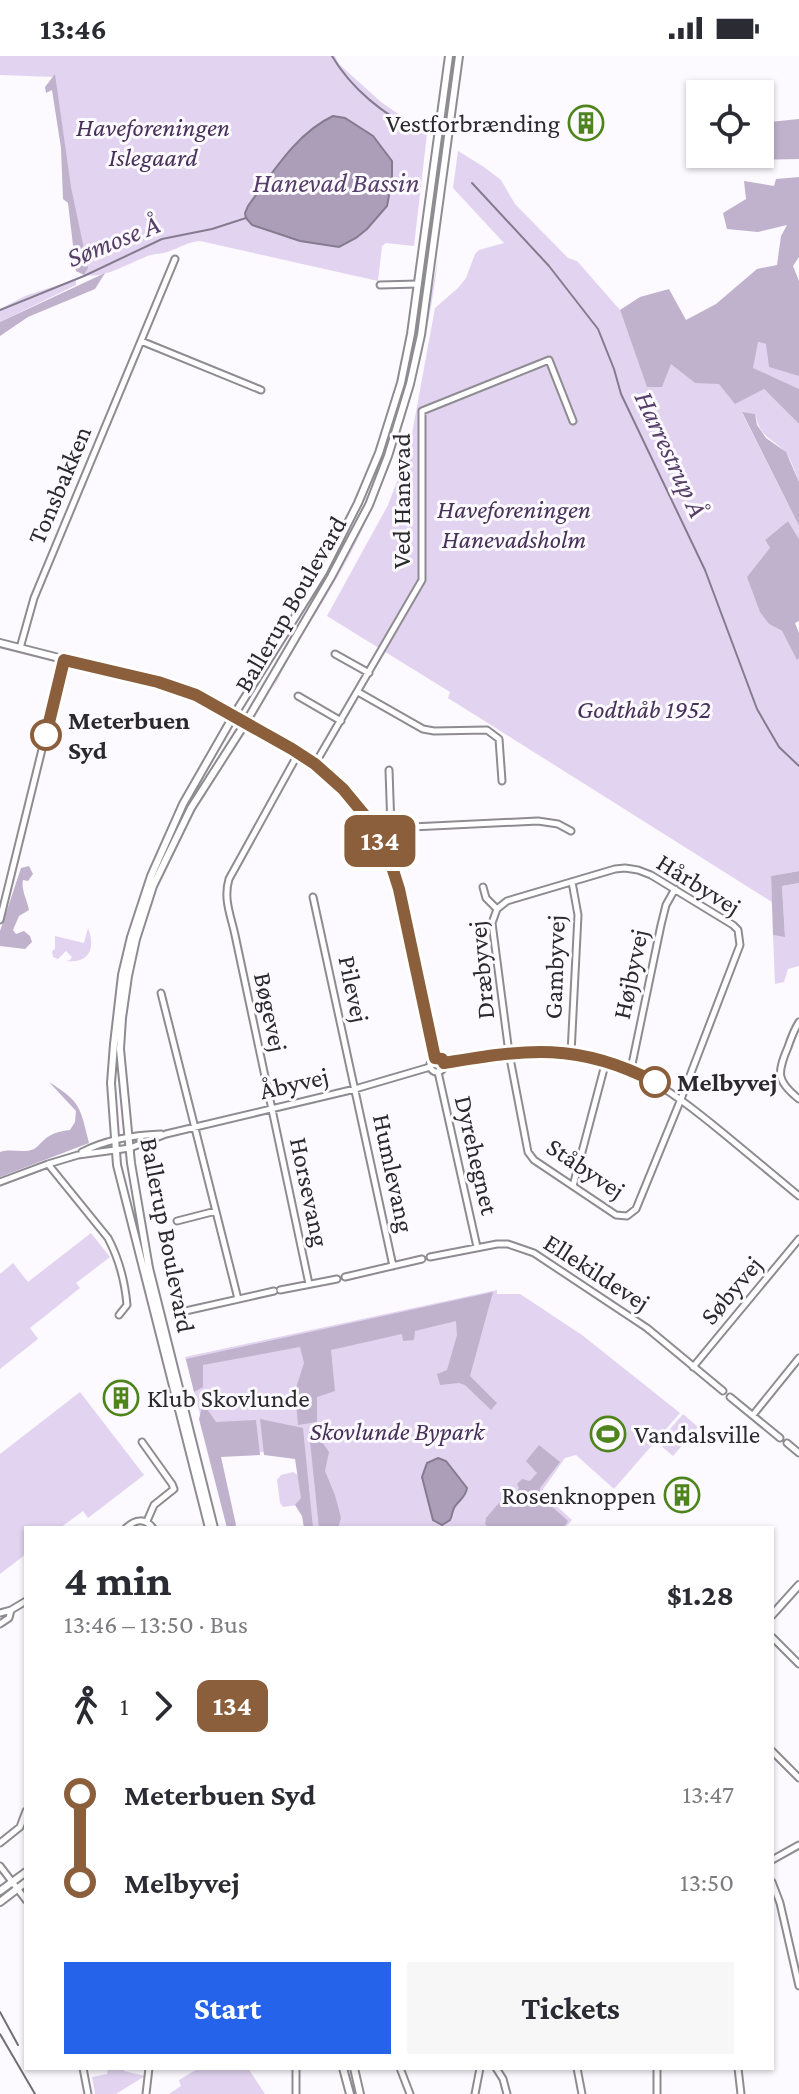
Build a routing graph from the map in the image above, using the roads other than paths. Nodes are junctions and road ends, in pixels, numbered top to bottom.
1 (449, 56) edge
2 (459, 56) edge
3 (175, 259) dead end
4 (418, 284) junction
5 (380, 285) dead end
6 (141, 341) junction
7 (261, 390) dead end
8 (573, 421) dead end
9 (0, 643) edge
10 (20, 648) junction
11 (335, 654) dead end
12 (64, 660) junction
13 (369, 673) junction
14 (358, 692) junction
15 (298, 696) dead end
16 (234, 715) junction
17 (341, 721) junction
18 (246, 722) junction
19 (298, 754) junction
20 (315, 764) junction
21 (389, 770) dead end
22 (502, 781) dead end
23 (391, 828) junction
24 (571, 831) dead end
25 (377, 834) junction
26 (572, 882) junction
27 (483, 887) dead end
28 (675, 889) junction
29 (313, 897) dead end
30 (497, 909) junction
31 (0, 920) edge
32 (161, 993) dead end
33 (799, 1022) edge
34 (509, 1053) junction
35 (571, 1053) junction
36 (435, 1058) junction
37 (606, 1061) junction
38 (444, 1063) junction
39 (430, 1067) junction
40 (631, 1069) junction
41 (438, 1072) junction
42 (355, 1089) junction
43 (681, 1099) junction
44 (799, 1099) edge
45 (271, 1108) junction
46 (195, 1127) junction
47 (166, 1134) junction
48 (128, 1136) junction
49 (114, 1139) junction
50 (130, 1148) junction
51 (115, 1151) junction
52 (78, 1155) junction
53 (48, 1164) junction
54 (0, 1182) edge
55 (573, 1186) junction
56 (799, 1196) edge
57 (216, 1211) junction
58 (177, 1221) dead end
59 (799, 1239) edge
60 (477, 1247) junction
61 (430, 1257) dead end
62 (422, 1259) dead end
63 (393, 1266) junction
64 (345, 1277) dead end
65 (337, 1279) dead end
66 (309, 1284) junction
67 (238, 1299) junction
68 (181, 1312) dead end
69 (119, 1315) dead end
70 (799, 1358) edge
71 (693, 1367) junction
72 (723, 1391) dead end
73 (730, 1397) dead end
74 (753, 1415) junction
75 (780, 1438) dead end
76 (142, 1442) dead end
77 (787, 1443) dead end
78 (799, 1453) edge
79 (147, 1521) junction
80 (129, 1526) edge
81 (151, 1526) edge
82 (211, 1526) edge
83 (212, 1526) edge
84 (799, 1585) edge
85 (24, 1602) edge
86 (11, 1610) junction
87 (0, 1613) edge
88 (774, 1613) edge
89 (0, 1624) edge
90 (774, 1639) edge
91 (799, 1664) edge
92 (774, 1753) edge
93 (799, 1778) edge
94 (24, 1816) edge
95 (0, 1843) edge
96 (799, 1845) edge
97 (774, 1859) edge
98 (0, 1866) edge
99 (24, 1874) edge
100 (13, 1882) junction
101 (24, 1884) edge
102 (774, 1887) edge
103 (18, 1889) junction
104 (0, 1891) edge
105 (24, 1897) edge
106 (0, 1902) edge
107 (799, 1986) edge
108 (83, 2070) edge
109 (149, 2070) edge
110 (296, 2070) edge
111 (344, 2070) edge
112 (354, 2070) edge
113 (401, 2070) edge
114 (480, 2070) edge
115 (497, 2070) edge
116 (577, 2070) edge
117 (657, 2070) edge
118 (738, 2070) edge
119 (88, 2094) edge
120 (146, 2094) edge
121 (296, 2094) edge
122 (350, 2094) edge
123 (360, 2094) edge
124 (410, 2094) edge
125 (475, 2094) edge
126 (507, 2094) edge
127 (582, 2094) edge
128 (657, 2094) edge
129 (741, 2094) edge

1 - 4 street, Ballerup Boulevard
2 - 18 street, Ballerup Boulevard
3 - 6 street, Tonsbakken
4 - 5 street
4 - 16 street, Ballerup Boulevard
6 - 7 street
6 - 10 street, Tonsbakken
8 - 13 street, Ved Hanevad
9 - 10 street
10 - 12 street
11 - 13 street
12 - 16 street
12 - 31 street
13 - 14 street, Ved Hanevad
14 - 17 street, Ved Hanevad
14 - 22 street
15 - 17 street
16 - 18 street
16 - 49 street, Ballerup Boulevard
17 - 20 street, Ved Hanevad
18 - 19 street
18 - 48 street, Ballerup Boulevard
19 - 20 street
19 - 45 street, Bøgevej
20 - 25 street
21 - 23 street
23 - 24 street
23 - 25 street
25 - 36 street
26 - 28 street, Hårbyvej
26 - 30 street, Hårbyvej
26 - 35 street, Gambyvej
27 - 30 street, Dræbyvej
28 - 40 street, Højbyvej
28 - 43 street, Hårbyvej
29 - 42 street, Pilevej
30 - 34 street, Dræbyvej
32 - 46 street
33 - 44 street
34 - 35 street
34 - 38 street
34 - 55 street, Ståbyvej
35 - 37 street
36 - 38 street
36 - 39 street
37 - 40 street
37 - 55 street
38 - 41 street
39 - 41 street
39 - 42 street, Åbyvej
40 - 43 street
41 - 60 street, Dyrehegnet
42 - 45 street, Åbyvej
42 - 63 street, Humlevang
43 - 55 street, Ståbyvej
43 - 56 street
45 - 46 street, Åbyvej
45 - 66 street, Horsevang
46 - 47 street, Åbyvej
46 - 57 street
47 - 48 street, Åbyvej
47 - 50 street, Åbyvej
48 - 49 street, Åbyvej
48 - 50 street, Ballerup Boulevard
49 - 51 street, Ballerup Boulevard
49 - 52 street, Åbyvej
50 - 51 street, Åbyvej
50 - 83 street, Ballerup Boulevard
51 - 52 street, Åbyvej
51 - 82 street, Ballerup Boulevard
52 - 53 street
53 - 54 street
53 - 69 street
57 - 58 street
57 - 67 street
59 - 71 street, Søbyvej
60 - 61 street, Ellekildevej
60 - 71 street, Ellekildevej
62 - 63 street, Humlevang
63 - 64 street, Humlevang
65 - 66 street, Horsevang
66 - 67 street, Horsevang
67 - 68 street, Horsevang
70 - 74 street
71 - 72 street, Ellekildevej
73 - 74 street
74 - 75 street
76 - 79 street
77 - 78 street
79 - 80 street
79 - 81 street
84 - 88 street
85 - 86 street
86 - 87 street
86 - 89 street
90 - 91 street
92 - 93 street
94 - 95 street
96 - 97 street
98 - 100 street
99 - 100 street
100 - 103 street
100 - 104 street
101 - 103 street
102 - 107 street
103 - 105 street
103 - 106 street
108 - 119 street
109 - 120 street
110 - 121 street
111 - 122 street
112 - 123 street
113 - 124 street
114 - 125 street
115 - 126 street
116 - 127 street
117 - 128 street
118 - 129 street

